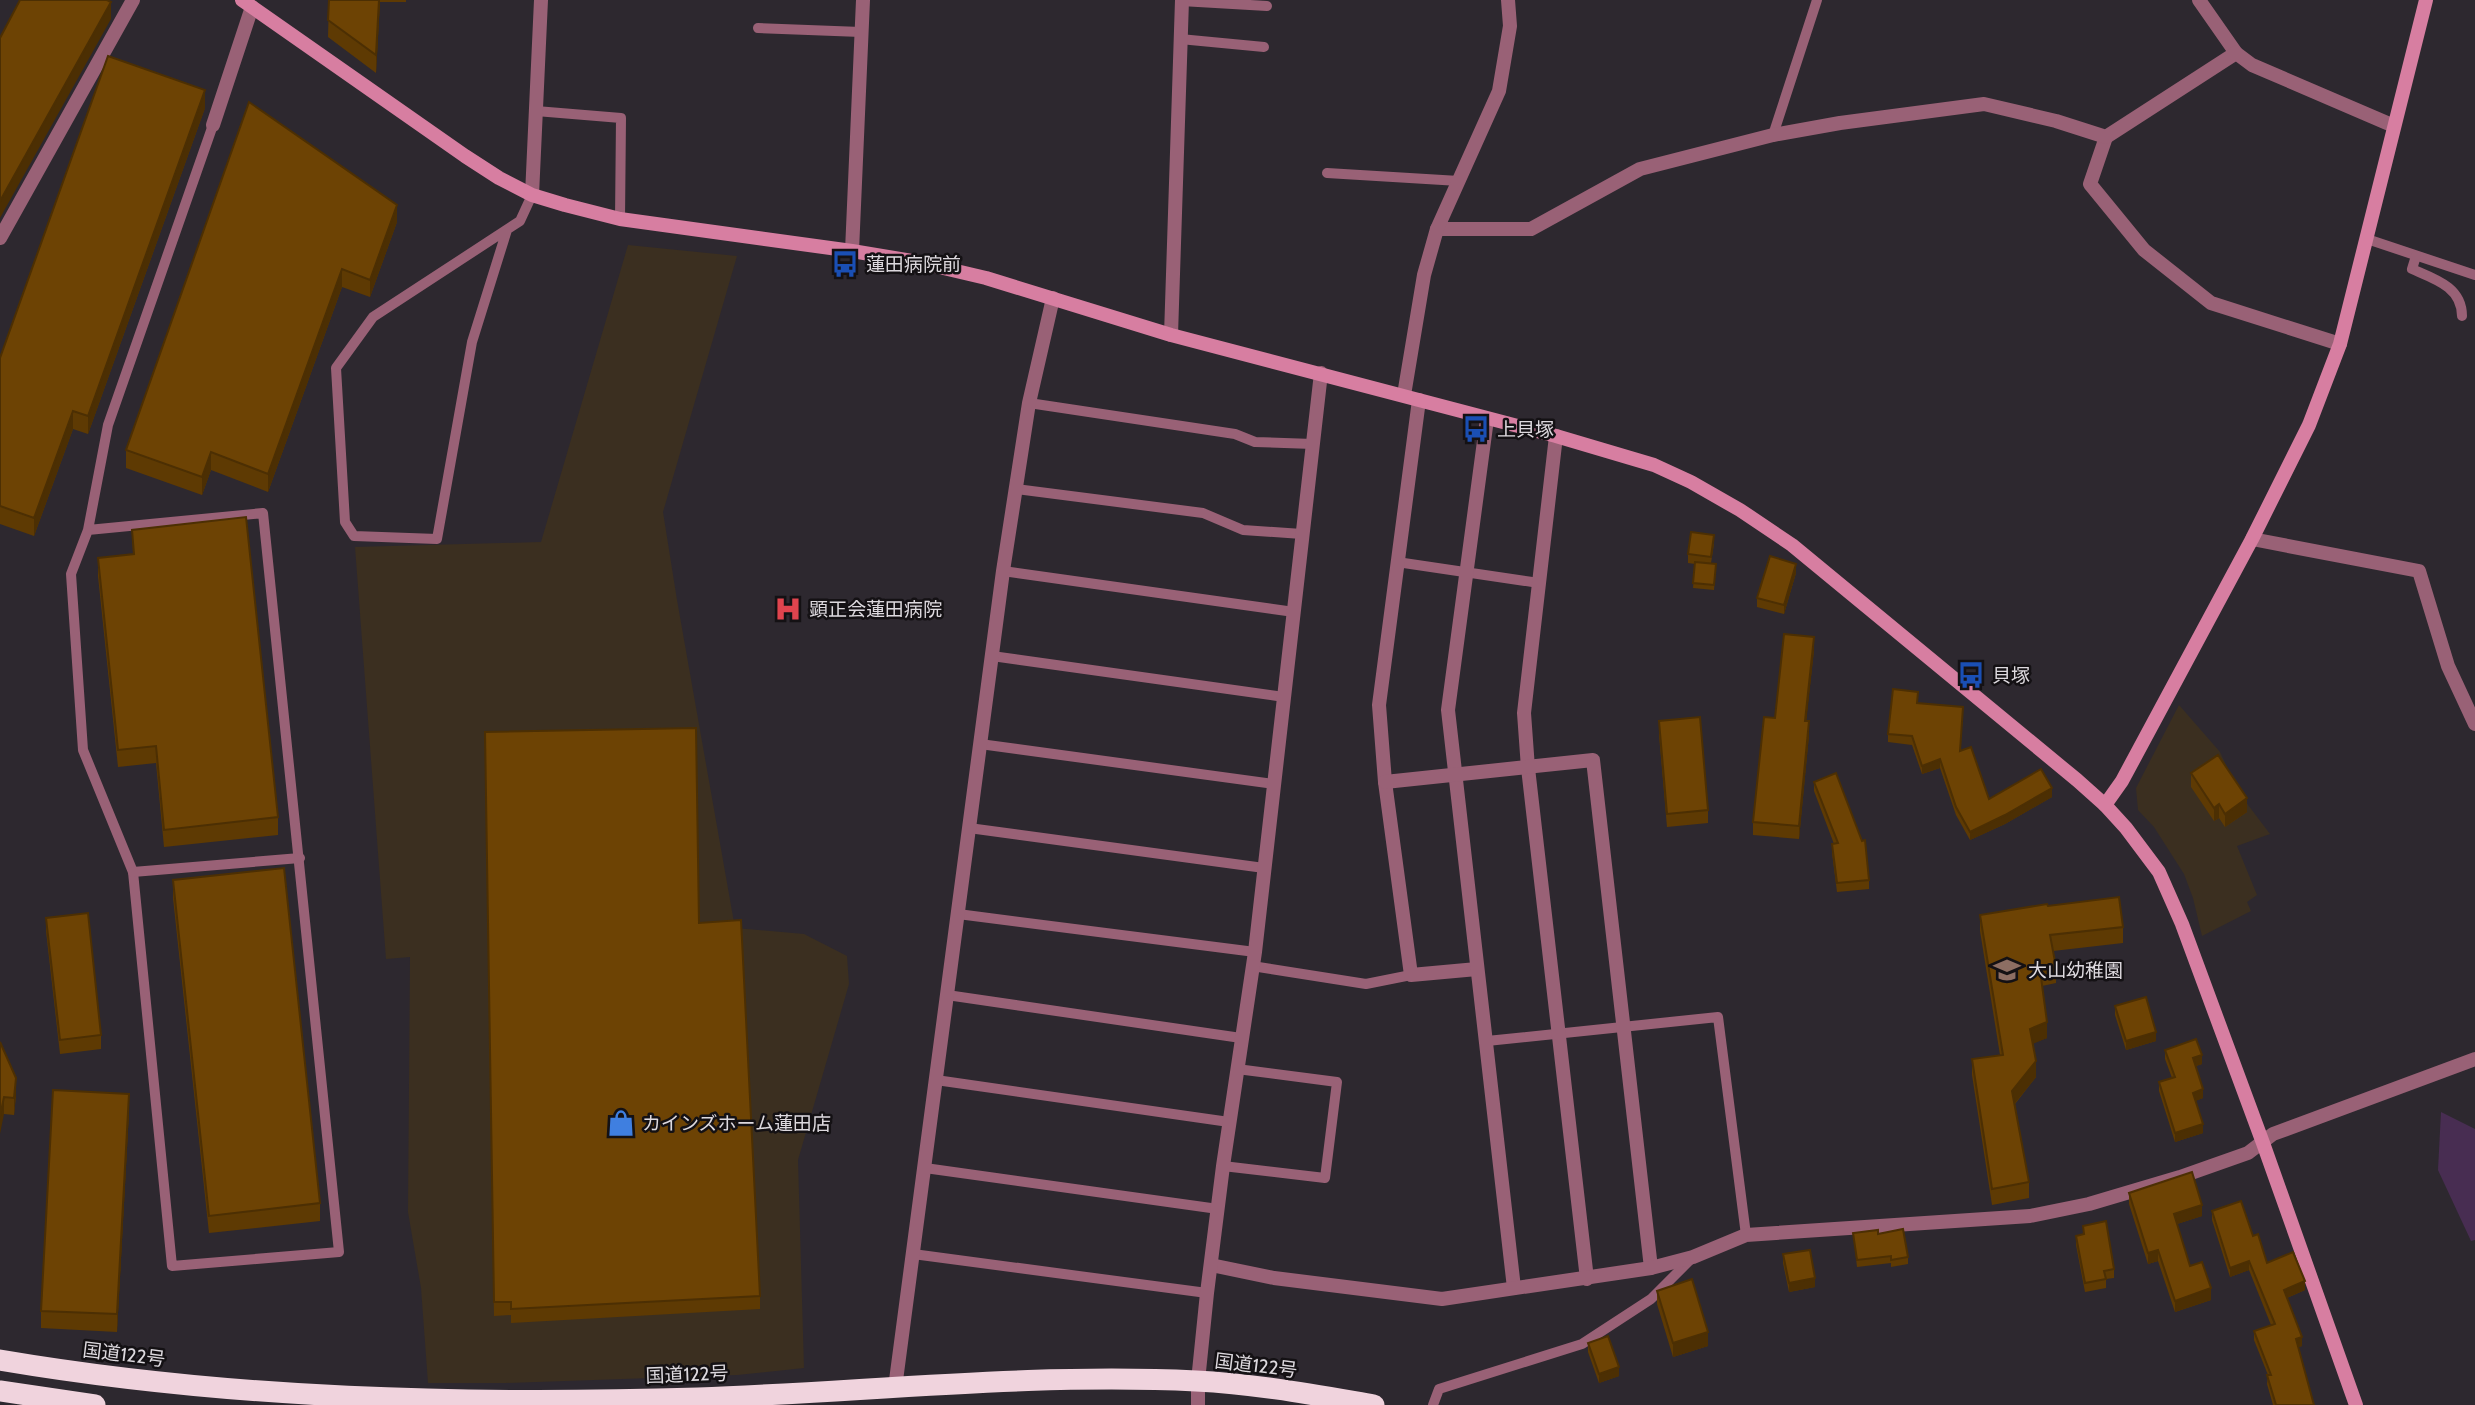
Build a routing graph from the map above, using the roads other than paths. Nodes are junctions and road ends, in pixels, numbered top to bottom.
1 (133, 0) edge
2 (541, 0) edge
3 (863, 0) edge
4 (1508, 0) edge
5 (1816, 0) edge
6 (2199, 0) edge
7 (2426, 0) edge
8 (1181, 1) edge
9 (247, 3) edge
10 (1267, 6) dead end
11 (758, 28) dead end
12 (861, 32) junction
13 (1180, 39) junction
14 (1264, 47) dead end
15 (2236, 53) junction
16 (536, 111) junction
17 (213, 125) joint
18 (2394, 126) junction
19 (1773, 135) junction
20 (2106, 137) junction
21 (1327, 173) dead end
22 (1459, 181) junction
23 (532, 195) junction
24 (620, 219) junction
25 (1437, 229) junction
26 (507, 230) junction
27 (0, 238) edge
28 (2367, 239) junction
29 (852, 251) junction
30 (2416, 256) junction
31 (2475, 275) edge
32 (1054, 298) junction
33 (2462, 316) dead end
34 (1171, 335) junction
35 (2340, 344) junction
36 (1321, 373) junction
37 (1404, 395) junction
38 (1419, 400) junction
39 (1029, 403) junction
40 (1488, 419) junction
41 (1556, 436) junction
42 (1313, 444) junction
43 (1016, 489) junction
44 (88, 530) junction
45 (1302, 534) junction
46 (2252, 539) junction
47 (1396, 562) junction
48 (1003, 571) junction
49 (1467, 572) junction
50 (1539, 583) junction
51 (1294, 612) junction
52 (992, 656) junction
53 (1284, 697) junction
54 (2475, 724) edge
55 (980, 744) junction
56 (1528, 768) junction
57 (1455, 774) junction
58 (1385, 782) junction
59 (1274, 784) junction
60 (2105, 805) junction
61 (969, 828) junction
62 (300, 858) junction
63 (1264, 868) junction
64 (133, 872) junction
65 (958, 914) junction
66 (1254, 959) junction
67 (1477, 969) junction
68 (1411, 975) junction
69 (947, 995) junction
70 (1624, 1027) junction
71 (1559, 1033) junction
72 (1241, 1038) junction
73 (1487, 1041) junction
74 (2475, 1059) edge
75 (1237, 1069) junction
76 (936, 1080) junction
77 (1229, 1122) junction
78 (2263, 1143) junction
79 (1223, 1166) junction
80 (925, 1168) junction
81 (1217, 1209) junction
82 (1746, 1235) junction
83 (913, 1254) junction
84 (1693, 1257) junction
85 (1211, 1265) junction
86 (1650, 1268) junction
87 (1587, 1279) junction
88 (1514, 1289) junction
89 (1207, 1293) junction
90 (0, 1360) edge
91 (1198, 1381) junction
92 (895, 1388) junction
93 (0, 1391) edge
94 (2351, 1401) edge
95 (410, 1402) edge
96 (95, 1405) edge
97 (1198, 1405) edge
98 (1374, 1405) edge
99 (1433, 1405) edge

1 - 27 street
2 - 16 street
3 - 12 street
4 - 22 street
5 - 19 lane
6 - 15 street
7 - 18 street
8 - 10 lane
8 - 13 street
9 - 17 street
9 - 23 street
11 - 12 lane
12 - 29 street
13 - 14 lane
13 - 34 street
15 - 18 street
15 - 20 street
16 - 23 street
16 - 24 lane
17 - 44 lane
18 - 28 street
19 - 20 street
19 - 25 street
20 - 35 street
21 - 22 lane
22 - 25 street
23 - 24 street
23 - 26 lane
24 - 29 street
25 - 37 street
26 - 26 lane
28 - 30 lane
28 - 35 street
29 - 32 street
30 - 31 lane
30 - 33 lane
32 - 34 street
32 - 39 street
34 - 36 street
35 - 46 street
36 - 37 street
36 - 42 street
37 - 38 street
38 - 40 street
38 - 47 street
39 - 42 lane
39 - 43 street
40 - 41 street
40 - 49 street
41 - 50 street
41 - 60 street
42 - 45 street
43 - 45 lane
43 - 48 street
44 - 62 lane
44 - 64 lane
45 - 51 street
46 - 54 street
46 - 60 street
47 - 49 lane
47 - 58 street
48 - 51 lane
48 - 52 street
49 - 50 lane
49 - 57 street
50 - 56 street
51 - 53 street
52 - 53 lane
52 - 55 street
53 - 59 street
55 - 59 lane
55 - 61 street
56 - 57 street
56 - 70 street
56 - 71 street
57 - 58 street
57 - 67 street
58 - 68 street
59 - 63 street
60 - 78 street
61 - 63 lane
61 - 65 street
62 - 64 lane
62 - 64 lane
63 - 66 street
65 - 66 lane
65 - 69 street
66 - 68 lane
66 - 72 street
67 - 68 street
67 - 73 street
69 - 72 lane
69 - 76 street
70 - 71 lane
70 - 82 lane
70 - 86 street
71 - 73 lane
71 - 87 street
72 - 75 street
73 - 88 street
74 - 78 street
75 - 77 street
75 - 79 lane
76 - 77 lane
76 - 80 street
77 - 79 street
78 - 82 street
78 - 94 street
79 - 81 street
80 - 81 lane
80 - 83 street
81 - 85 street
82 - 84 street
83 - 89 lane
83 - 92 street
84 - 86 street
84 - 99 lane
85 - 88 street
85 - 89 street
86 - 87 street
87 - 88 street
89 - 91 street
90 - 95 highway, 国道122号
91 - 92 highway, 国道122号
91 - 97 street
91 - 98 highway, 国道122号
92 - 95 highway, 国道122号
93 - 96 highway

